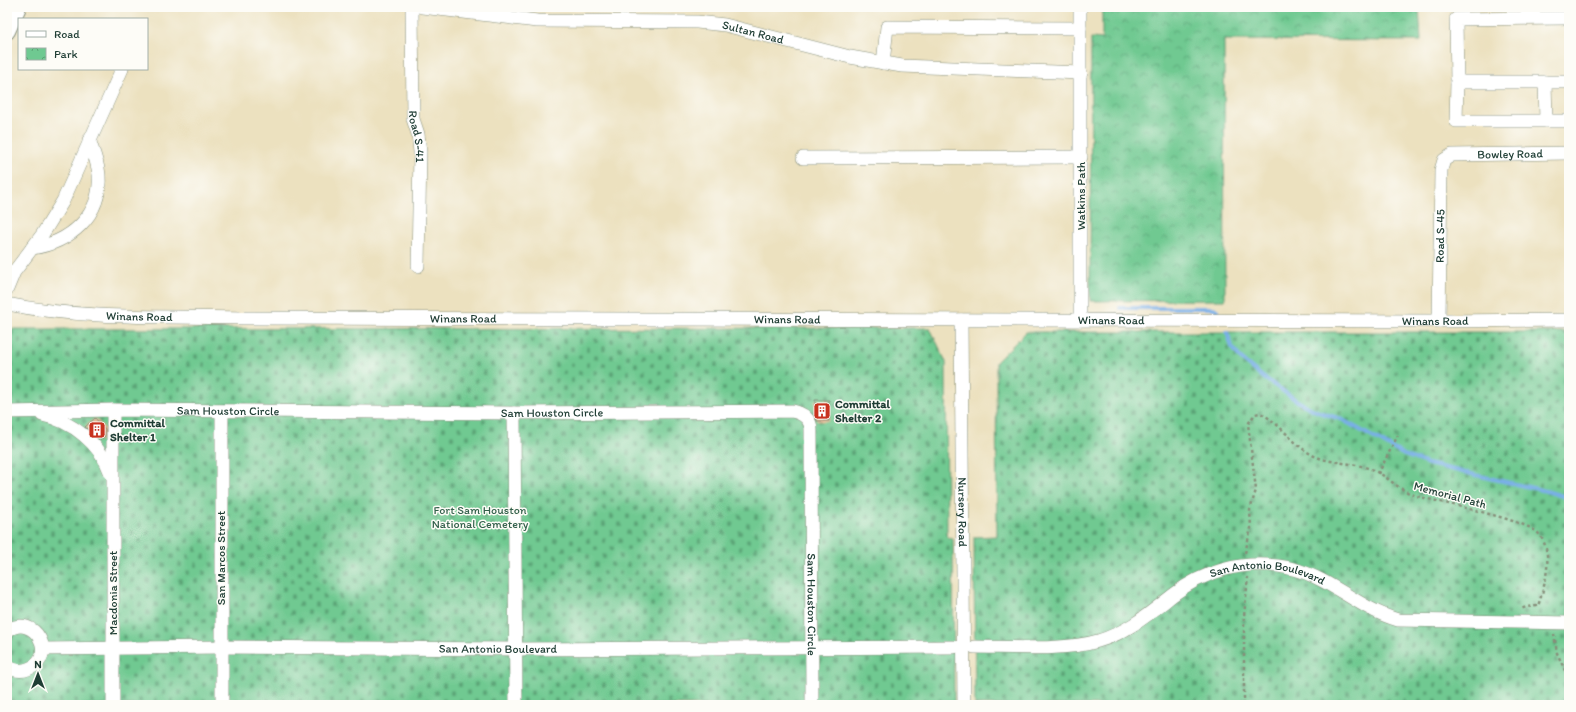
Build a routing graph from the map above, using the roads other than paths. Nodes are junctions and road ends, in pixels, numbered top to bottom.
1 (18, 7) edge
2 (412, 7) edge
3 (422, 7) edge
4 (1080, 7) edge
5 (1569, 18) edge
6 (1080, 28) junction
7 (7, 31) edge
8 (883, 63) junction
9 (122, 70) edge
10 (1081, 73) junction
11 (1457, 82) junction
12 (1545, 82) junction
13 (1569, 82) edge
14 (1546, 121) junction
15 (1569, 121) edge
16 (89, 140) junction
17 (1569, 153) edge
18 (1452, 155) joint
19 (1081, 156) junction
20 (803, 158) dead end
21 (32, 248) junction
22 (418, 266) dead end
23 (7, 290) edge
24 (7, 304) edge
25 (961, 320) junction
26 (1080, 320) junction
27 (1569, 320) edge
28 (1439, 321) junction
29 (113, 410) junction
30 (13, 412) edge
31 (222, 412) junction
32 (514, 413) junction
33 (113, 482) junction
34 (1569, 623) edge
35 (7, 632) edge
36 (221, 647) junction
37 (812, 647) junction
38 (954, 647) dead end
39 (974, 647) dead end
40 (113, 648) junction
41 (43, 649) junction
42 (515, 649) junction
43 (7, 666) edge
44 (113, 705) edge
45 (222, 705) edge
46 (516, 705) edge
47 (812, 705) edge
48 (964, 705) edge

1 - 7 main road
2 - 22 street, Road S-41
3 - 8 street, Sultan Road
4 - 6 street, Watkins Path
5 - 11 street
6 - 8 street
6 - 10 street, Watkins Path
8 - 10 street, Sultan Road
9 - 16 street
10 - 19 street, Watkins Path
11 - 12 street
11 - 14 street
12 - 13 street
12 - 14 street
14 - 15 street
16 - 21 street
16 - 21 street
17 - 18 street, Bowley Road
18 - 28 street, Road S-45
19 - 20 street
19 - 26 street, Watkins Path
21 - 23 street
24 - 25 street, Winans Road
25 - 26 street, Winans Road
25 - 48 street, Nursery Road
26 - 28 street, Winans Road
27 - 28 street, Winans Road
29 - 30 street, Sam Houston Circle
29 - 31 street, Sam Houston Circle
29 - 33 street, Macdonia Street
30 - 33 street, Macdonia Street
31 - 32 street, Sam Houston Circle
31 - 36 street, San Marcos Street
32 - 37 street, Sam Houston Circle
32 - 42 street
33 - 40 street, Macdonia Street
34 - 39 street, San Antonio Boulevard
35 - 41 street
36 - 40 street, San Antonio Boulevard
36 - 42 street, San Antonio Boulevard
36 - 45 street, San Marcos Street
37 - 38 street, San Antonio Boulevard
37 - 42 street, San Antonio Boulevard
37 - 47 street, Sam Houston Circle
40 - 41 street, San Antonio Boulevard
40 - 44 street, Macdonia Street
41 - 43 street
42 - 46 street

